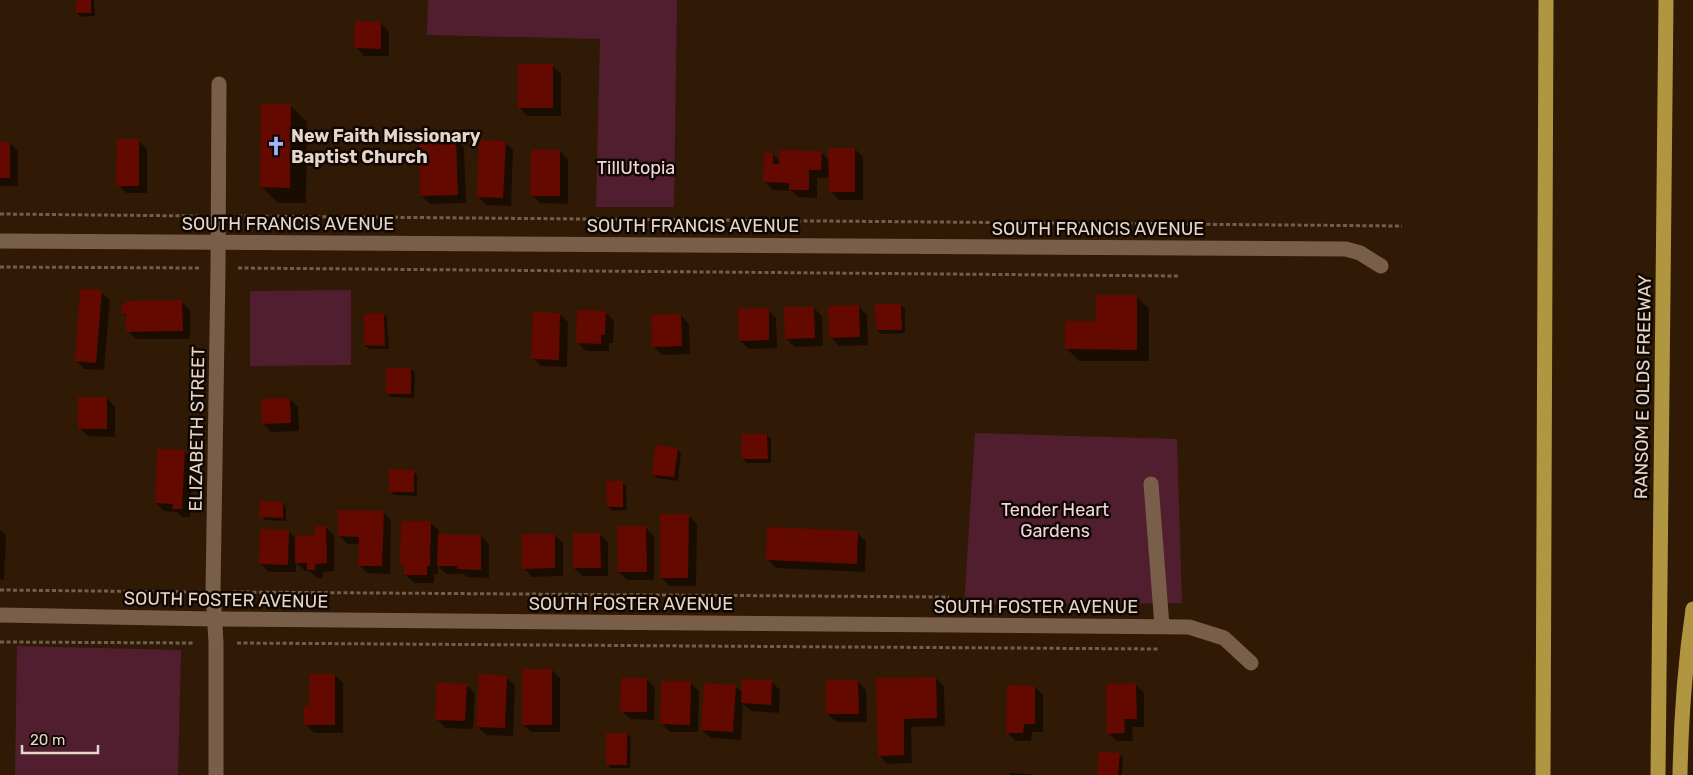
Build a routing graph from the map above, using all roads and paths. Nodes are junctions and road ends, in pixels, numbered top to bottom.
1 (1542, 0) edge
2 (1546, 0) edge
3 (1666, 0) edge
4 (1546, 33) junction
5 (219, 84) dead end
6 (0, 214) edge
7 (219, 216) junction
8 (1402, 226) dead end
9 (0, 241) edge
10 (218, 242) junction
11 (1381, 266) dead end
12 (0, 267) edge
13 (218, 268) junction
14 (1179, 276) dead end
15 (1150, 484) dead end
16 (0, 590) edge
17 (213, 592) junction
18 (949, 597) dead end
19 (1693, 609) edge
20 (0, 615) edge
21 (215, 619) junction
22 (1162, 626) junction
23 (0, 642) edge
24 (216, 643) junction
25 (1158, 650) dead end
26 (1251, 663) dead end
27 (216, 775) edge
28 (1543, 775) edge
29 (1658, 775) edge
30 (1680, 775) edge

1 - 4 highway
2 - 4 highway
3 - 29 highway, RANSOM E OLDS FREEWAY
4 - 28 highway
5 - 7 street, ELIZABETH STREET
6 - 7 path
7 - 8 path
7 - 10 street, ELIZABETH STREET
9 - 10 street, SOUTH FRANCIS AVENUE
10 - 11 street, SOUTH FRANCIS AVENUE
10 - 13 street, ELIZABETH STREET
12 - 13 path
13 - 14 path
13 - 17 street, ELIZABETH STREET
15 - 22 street
16 - 17 path
17 - 18 path
17 - 21 street, ELIZABETH STREET
19 - 30 highway
20 - 21 street, SOUTH FOSTER AVENUE
21 - 22 street, SOUTH FOSTER AVENUE
21 - 24 street, ELIZABETH STREET
22 - 26 street, SOUTH FOSTER AVENUE
23 - 24 path
24 - 25 path
24 - 27 street, ELIZABETH STREET

